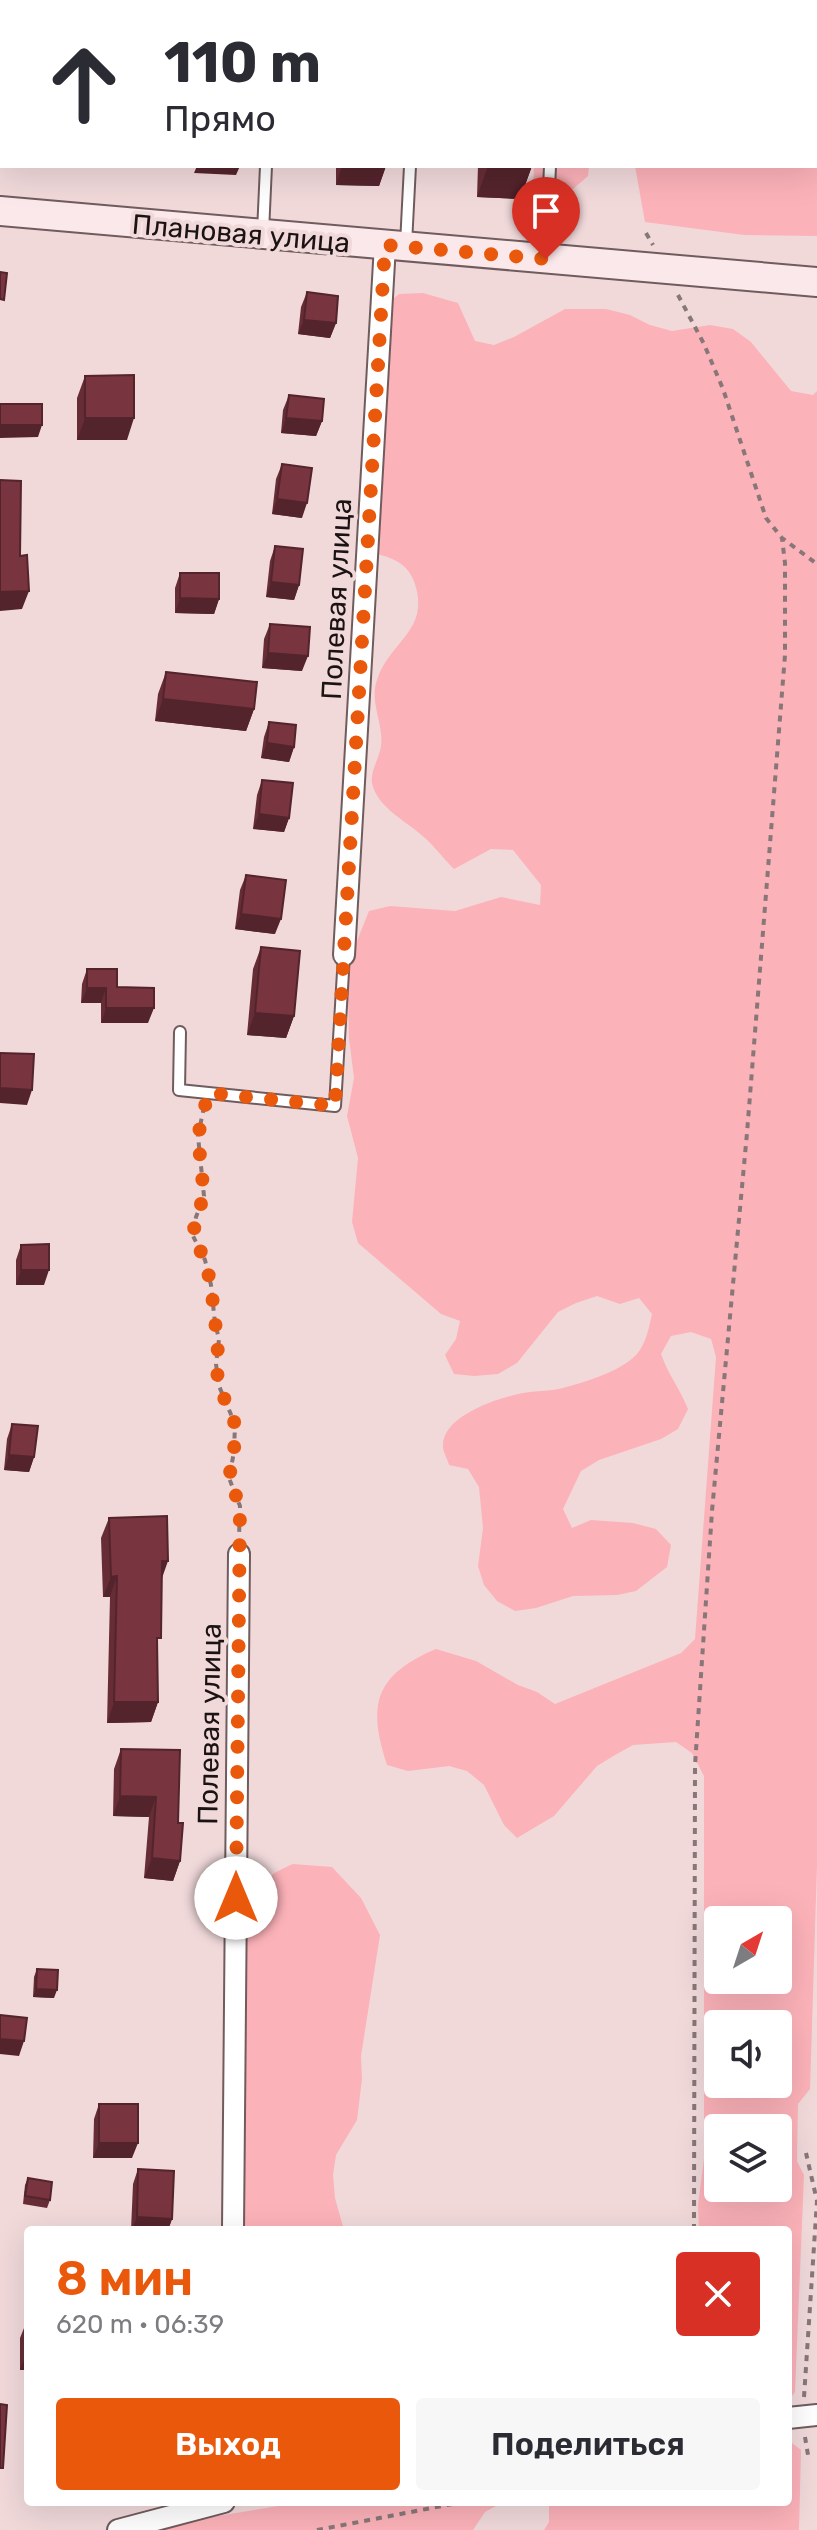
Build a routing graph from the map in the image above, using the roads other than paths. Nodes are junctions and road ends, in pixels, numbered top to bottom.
1 (266, 168) edge
2 (410, 168) edge
3 (550, 168) edge
4 (0, 211) edge
5 (262, 234) junction
6 (395, 246) junction
7 (546, 259) junction
8 (817, 282) edge
9 (344, 955) joint
10 (180, 1032) dead end
11 (239, 1554) road end
12 (233, 2226) edge
13 (209, 2506) edge
14 (118, 2530) edge

1 - 5 lane
2 - 6 lane
3 - 7 lane
4 - 5 street, Плановая улица
5 - 6 street, Плановая улица
6 - 7 street, Плановая улица
6 - 9 street, Полевая улица
7 - 8 street, Плановая улица
9 - 10 lane
11 - 12 street, Полевая улица
13 - 14 street

